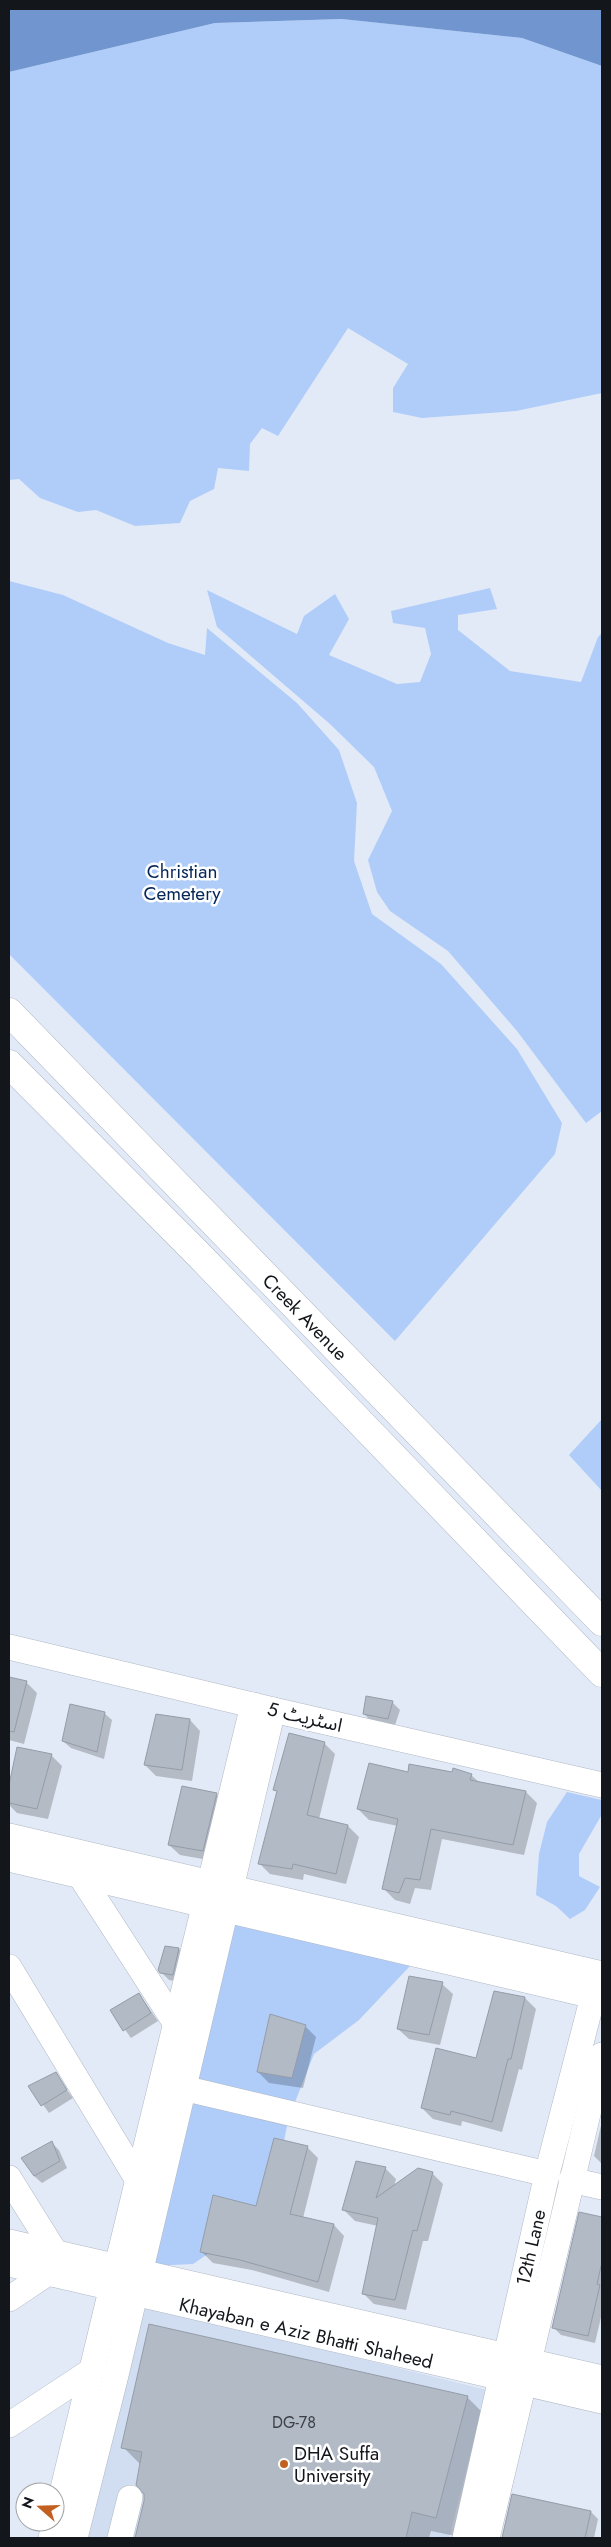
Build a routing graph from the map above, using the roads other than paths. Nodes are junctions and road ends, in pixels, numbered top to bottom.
1 (9, 1012) edge
2 (9, 1064) edge
3 (602, 1622) edge
4 (9, 1647) edge
5 (602, 1673) edge
6 (263, 1708) junction
7 (602, 1785) edge
8 (9, 1836) edge
9 (9, 1859) edge
10 (81, 1877) junction
11 (217, 1897) junction
12 (9, 1967) edge
13 (600, 1980) edge
14 (176, 2024) junction
15 (602, 2055) edge
16 (183, 2088) junction
17 (547, 2174) junction
18 (9, 2178) edge
19 (572, 2180) junction
20 (139, 2182) junction
21 (602, 2187) edge
22 (9, 2242) edge
23 (51, 2263) junction
24 (9, 2264) edge
25 (126, 2280) junction
26 (9, 2298) edge
27 (94, 2369) junction
28 (515, 2370) junction
29 (602, 2378) edge
30 (602, 2402) edge
31 (9, 2425) edge
32 (130, 2498) dead end
33 (54, 2535) edge
34 (120, 2538) edge
35 (464, 2538) edge
36 (487, 2538) edge

1 - 3 main road, Creek Avenue
2 - 5 main road, Creek Avenue
4 - 6 street, اسٹریٹ 5
6 - 7 street, اسٹریٹ 5
6 - 11 street
8 - 11 street
9 - 10 street
10 - 11 street
10 - 14 street
11 - 13 street
11 - 14 street
11 - 16 street
12 - 20 street
13 - 17 street, 12th Lane
14 - 20 street
15 - 19 street, 12th Lane
16 - 17 street
16 - 25 street
17 - 28 street, 12th Lane
18 - 23 street
19 - 21 street
19 - 28 street, 12th Lane
20 - 25 street
22 - 23 street, Khayaban e Aziz Bhatti Shaheed
23 - 24 street, Khayaban e Aziz Bhatti Shaheed
23 - 25 street, Khayaban e Aziz Bhatti Shaheed
23 - 26 street
25 - 27 street
25 - 28 street, Khayaban e Aziz Bhatti Shaheed
25 - 33 street
27 - 31 street
27 - 33 street
28 - 29 street, Khayaban e Aziz Bhatti Shaheed
28 - 30 street, Khayaban e Aziz Bhatti Shaheed
28 - 35 street, 12th Lane
28 - 36 street, 12th Lane
32 - 34 street

